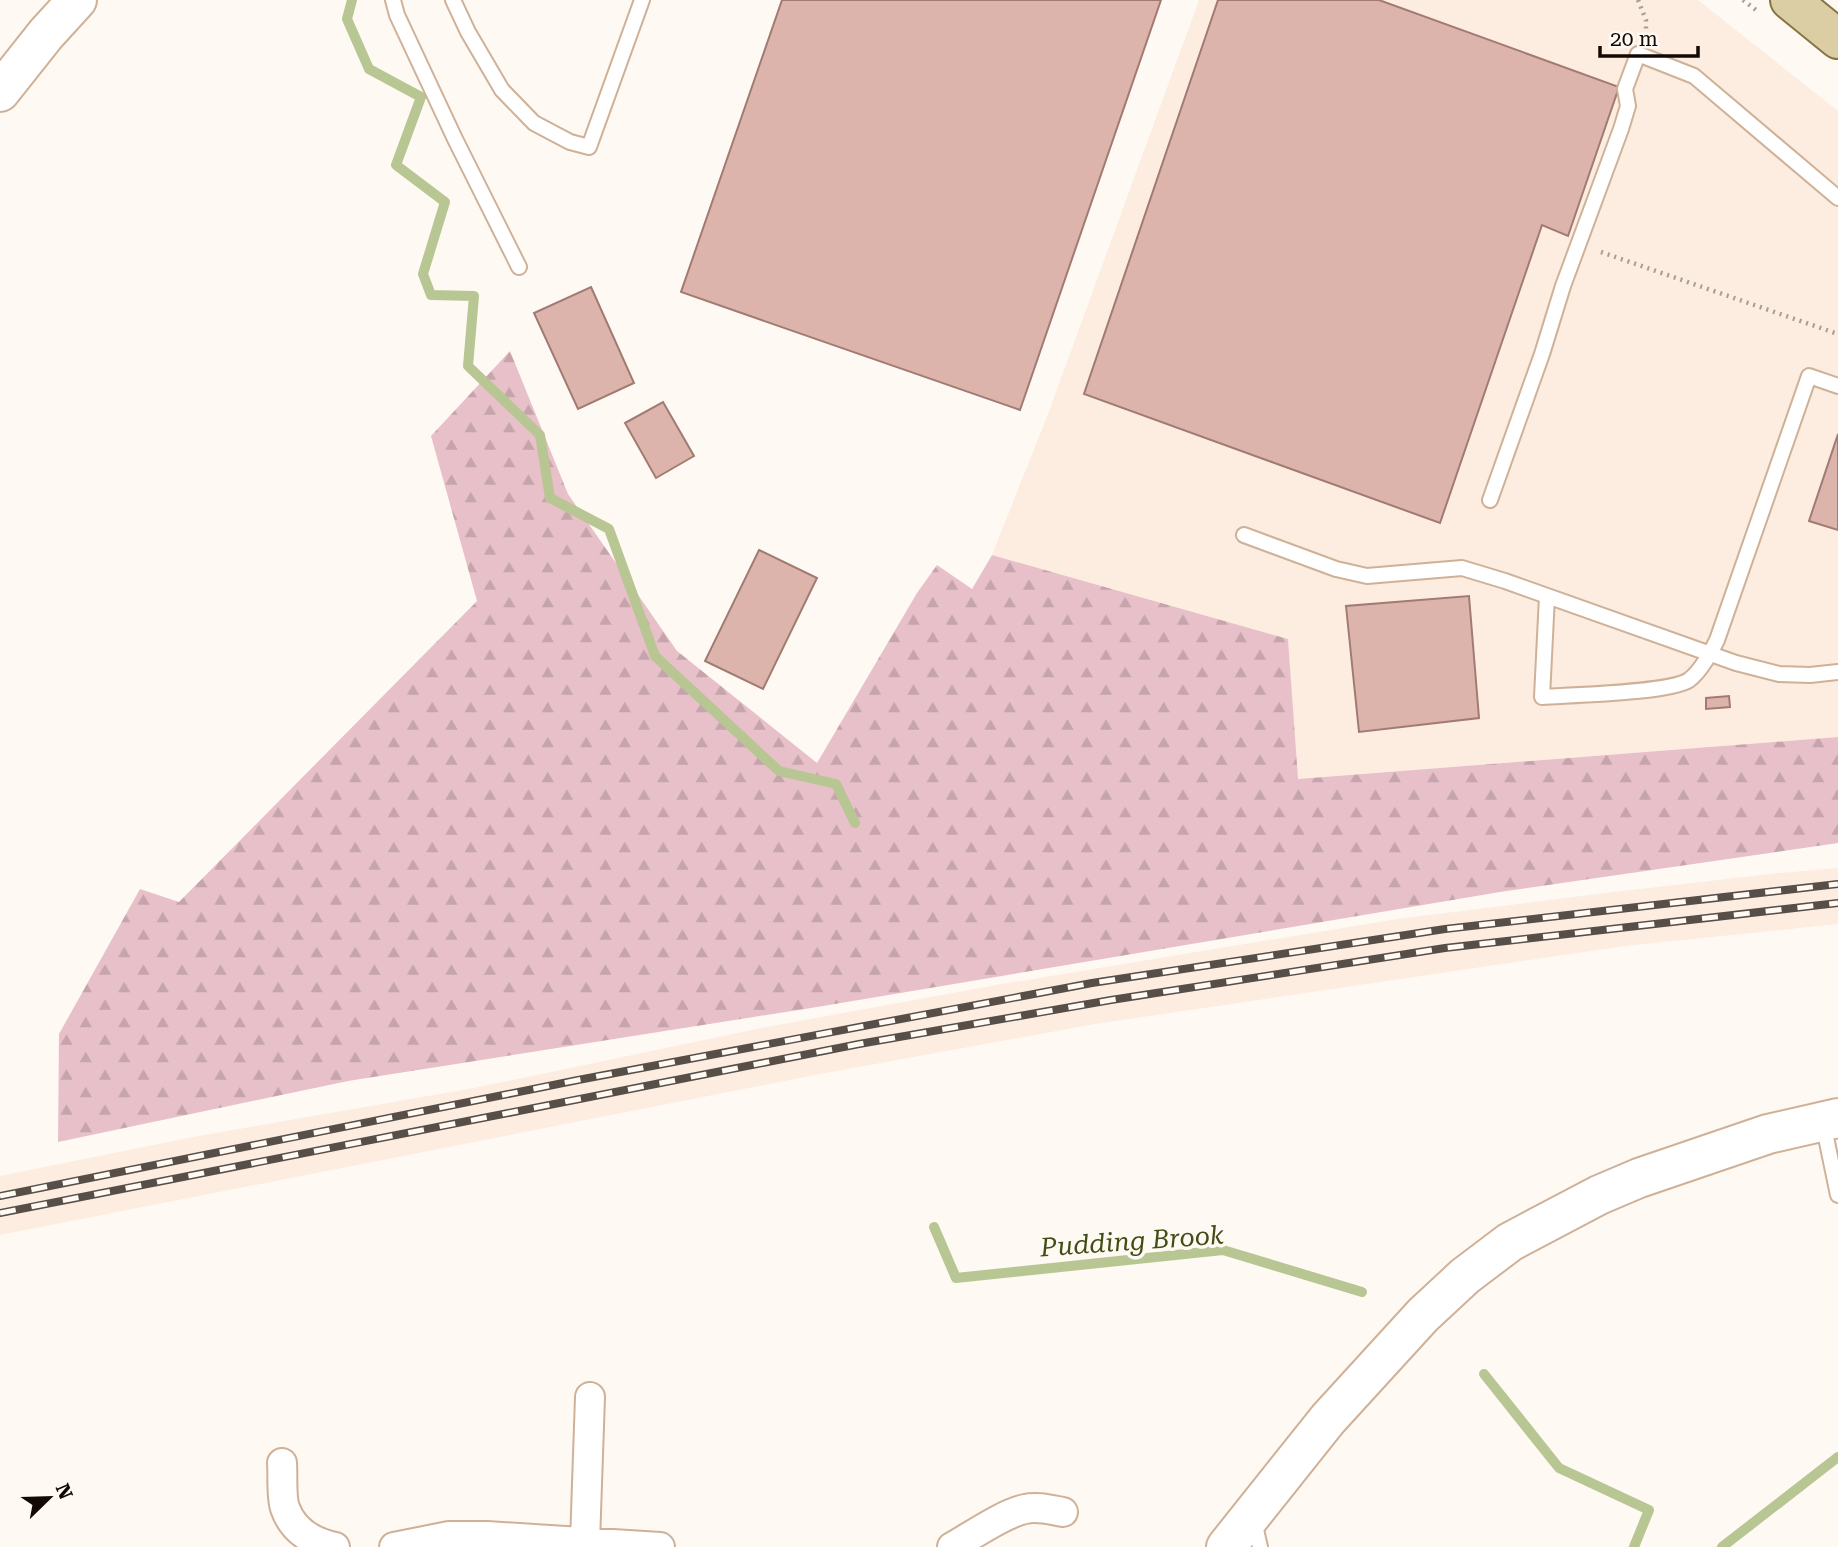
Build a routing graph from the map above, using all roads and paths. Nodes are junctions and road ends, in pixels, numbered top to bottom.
1 (77, 0) edge
2 (393, 0) edge
3 (453, 0) edge
4 (642, 0) edge
5 (1638, 0) edge
6 (1790, 0) edge
7 (1838, 39) edge
8 (1638, 54) junction
9 (0, 92) edge
10 (1838, 198) edge
11 (1579, 244) junction
12 (519, 267) dead end
13 (1838, 334) edge
14 (1838, 386) edge
15 (1490, 500) dead end
16 (1244, 535) dead end
17 (1547, 596) junction
18 (1710, 655) junction
19 (1838, 672) edge
20 (1830, 1119) edge
21 (1838, 1195) edge
22 (590, 1397) dead end
23 (282, 1464) dead end
24 (1063, 1512) dead end
25 (1256, 1531) edge
26 (585, 1542) junction
27 (335, 1547) edge
28 (394, 1547) edge
29 (660, 1547) edge
30 (952, 1547) edge
31 (1226, 1547) edge

1 - 9 main road
2 - 12 lane
3 - 4 lane
5 - 8 path
6 - 7 main road
8 - 10 lane
8 - 11 lane
11 - 13 path
11 - 15 lane
14 - 18 lane
16 - 17 lane
17 - 18 lane
17 - 18 lane
18 - 19 lane
20 - 21 lane
20 - 25 main road
22 - 26 street
23 - 27 street
24 - 30 street
25 - 31 main road
26 - 28 street
26 - 29 street

